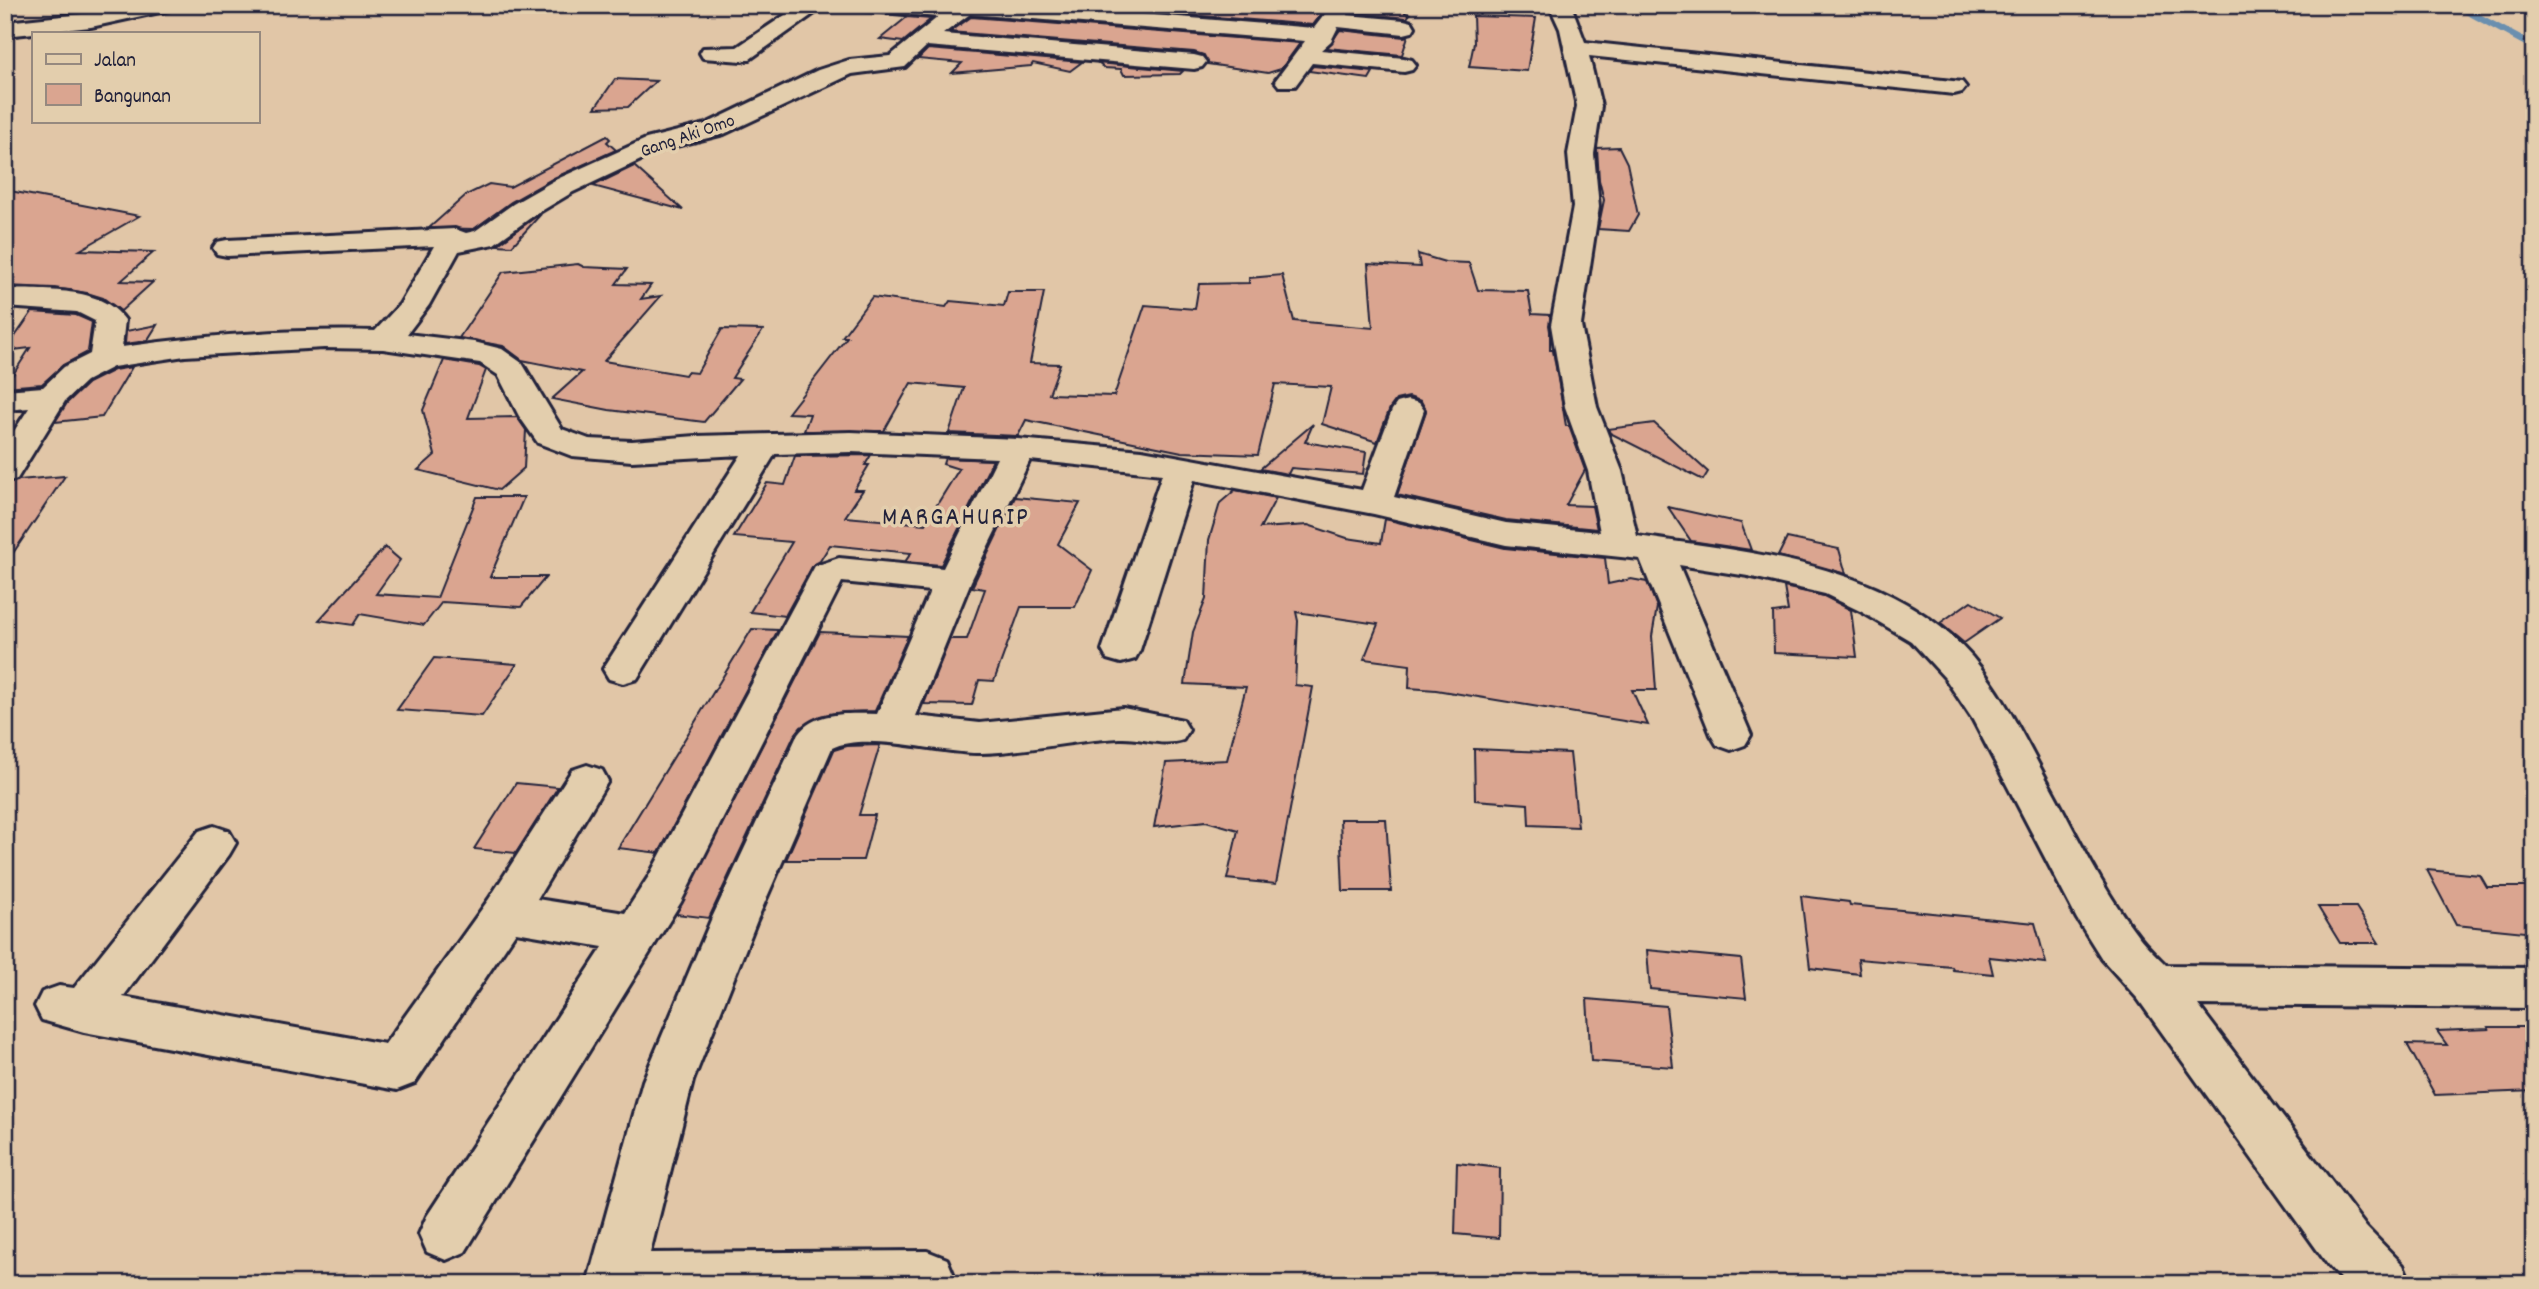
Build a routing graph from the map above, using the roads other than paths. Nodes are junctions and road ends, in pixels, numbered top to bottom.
1 (161, 5) edge
2 (814, 5) edge
3 (871, 5) edge
4 (1248, 5) edge
5 (1560, 5) edge
6 (963, 8) edge
7 (1333, 21) edge
8 (1228, 26) junction
9 (1404, 27) dead end
10 (5, 29) edge
11 (922, 39) junction
12 (1007, 46) junction
13 (1576, 48) junction
14 (712, 53) dead end
15 (1097, 54) junction
16 (1307, 56) junction
17 (1404, 65) dead end
18 (993, 66) dead end
19 (1082, 78) dead end
20 (1287, 81) dead end
21 (1954, 87) dead end
22 (452, 241) junction
23 (227, 247) dead end
24 (5, 298) edge
25 (383, 340) junction
26 (105, 359) junction
27 (52, 396) junction
28 (5, 400) edge
29 (1408, 410) dead end
30 (765, 444) junction
31 (1018, 449) junction
32 (1182, 466) junction
33 (5, 472) edge
34 (1374, 503) junction
35 (1638, 548) junction
36 (953, 581) junction
37 (1121, 650) dead end
38 (623, 669) dead end
39 (891, 728) junction
40 (1169, 730) dead end
41 (1731, 735) dead end
42 (587, 781) dead end
43 (214, 844) dead end
44 (505, 912) junction
45 (636, 934) junction
46 (2155, 985) junction
47 (2534, 988) edge
48 (446, 1234) dead end
49 (927, 1278) dead end
50 (2383, 1284) edge

1 - 10 street
2 - 14 street
3 - 6 street
4 - 8 street
5 - 13 street
6 - 8 street
6 - 11 street
7 - 8 street
7 - 9 street
7 - 16 street
8 - 15 street
11 - 12 street
11 - 22 street, Gang Aki Omo
12 - 15 street
12 - 18 street
13 - 21 street
13 - 35 street
15 - 19 street
16 - 17 street
16 - 20 street
22 - 23 street, Gang Aki Omo
22 - 25 street
24 - 26 street
25 - 26 street
25 - 30 street
26 - 27 street
27 - 28 street
27 - 33 street
29 - 34 street
30 - 31 street
30 - 38 street
31 - 32 street
31 - 36 street
32 - 34 street
32 - 37 street
34 - 35 street
35 - 41 street
35 - 46 street
36 - 39 street
36 - 45 street
39 - 40 street
39 - 49 street
42 - 44 street
43 - 44 street
44 - 45 street
45 - 48 street
46 - 47 street
46 - 50 street

